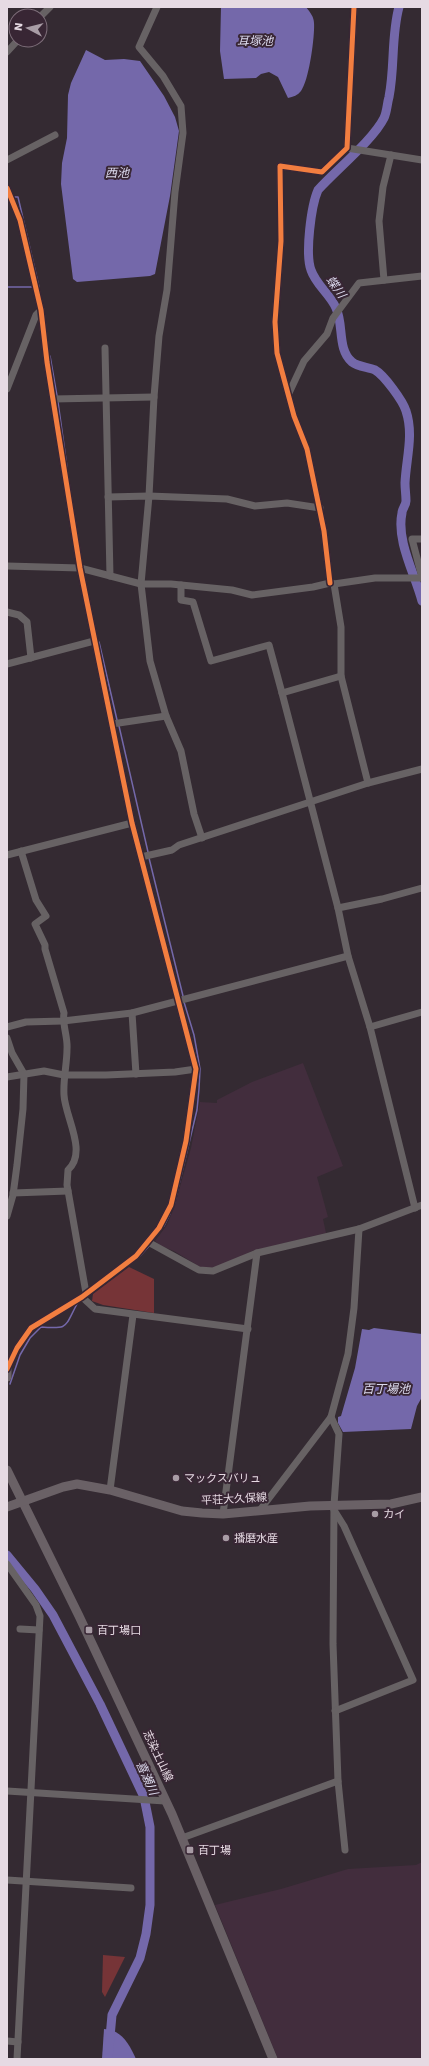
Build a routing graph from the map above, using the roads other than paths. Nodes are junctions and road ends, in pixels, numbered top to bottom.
1 (157, 7) edge
2 (354, 7) edge
3 (55, 135) dead end
4 (347, 148) junction
5 (391, 155) junction
6 (7, 160) edge
7 (422, 160) edge
8 (7, 188) edge
9 (422, 276) edge
10 (384, 280) junction
11 (40, 310) junction
12 (106, 348) dead end
13 (7, 389) edge
14 (289, 394) junction
15 (106, 397) junction
16 (154, 397) junction
17 (53, 399) junction
18 (149, 496) junction
19 (108, 497) junction
20 (320, 508) junction
21 (422, 539) edge
22 (7, 566) edge
23 (80, 568) junction
24 (110, 576) junction
25 (422, 578) edge
26 (141, 584) junction
27 (332, 584) junction
28 (180, 585) junction
29 (7, 612) edge
30 (94, 641) junction
31 (31, 658) junction
32 (7, 664) edge
33 (341, 676) junction
34 (282, 694) junction
35 (166, 716) junction
36 (112, 724) junction
37 (422, 769) edge
38 (368, 783) junction
39 (310, 803) junction
40 (132, 823) junction
41 (202, 838) junction
42 (21, 852) junction
43 (7, 855) edge
44 (141, 857) junction
45 (422, 888) edge
46 (338, 908) junction
47 (348, 956) junction
48 (178, 1000) junction
49 (422, 1012) edge
50 (132, 1013) junction
51 (63, 1021) junction
52 (7, 1027) edge
53 (370, 1028) junction
54 (7, 1038) edge
55 (196, 1069) junction
56 (24, 1074) junction
57 (136, 1074) junction
58 (64, 1075) junction
59 (7, 1077) edge
60 (68, 1191) junction
61 (13, 1193) junction
62 (419, 1206) edge
63 (7, 1216) edge
64 (358, 1229) junction
65 (148, 1242) junction
66 (256, 1253) junction
67 (84, 1295) junction
68 (134, 1315) junction
69 (248, 1329) junction
70 (7, 1369) edge
71 (7, 1377) edge
72 (330, 1418) junction
73 (7, 1470) edge
74 (110, 1490) junction
75 (422, 1497) edge
76 (22, 1502) junction
77 (7, 1507) edge
78 (334, 1507) junction
79 (260, 1510) junction
80 (223, 1514) junction
81 (7, 1564) edge
82 (20, 1629) dead end
83 (39, 1630) junction
84 (335, 1711) junction
85 (338, 1781) junction
86 (7, 1791) edge
87 (30, 1792) junction
88 (165, 1801) junction
89 (182, 1838) junction
90 (345, 1850) dead end
91 (7, 1880) edge
92 (26, 1881) junction
93 (131, 1888) dead end
94 (7, 2041) edge
95 (18, 2042) junction
96 (17, 2059) edge
97 (273, 2059) edge

1 - 16 street
2 - 4 street
3 - 6 street
4 - 5 street
4 - 14 street
5 - 7 street
5 - 10 street
8 - 11 street
9 - 10 street
10 - 14 street
11 - 13 street
11 - 17 street
12 - 15 street
14 - 20 street
15 - 16 street
15 - 17 street
15 - 19 street
16 - 18 street
17 - 23 street
18 - 19 street
18 - 20 street
18 - 26 street
19 - 24 street
20 - 27 street
21 - 25 street
22 - 23 street
23 - 24 street
23 - 30 street
24 - 26 street
25 - 27 street
26 - 28 street
26 - 35 street
27 - 28 street
27 - 33 street
28 - 34 street
29 - 31 street
30 - 31 street
30 - 36 street
31 - 32 street
33 - 34 street
33 - 38 street
34 - 39 street
35 - 36 street
35 - 41 street
36 - 40 street
37 - 38 street
38 - 39 street
39 - 41 street
39 - 46 street
40 - 42 street
40 - 44 street
41 - 44 street
42 - 43 street
42 - 51 street
44 - 48 street
45 - 46 street
46 - 47 street
47 - 48 street
47 - 53 street
48 - 50 street
48 - 55 street
49 - 53 street
50 - 51 street
50 - 57 street
51 - 52 street
51 - 58 street
53 - 62 street
54 - 56 street
55 - 57 street
55 - 65 street
56 - 58 street
56 - 59 street
56 - 61 street
57 - 58 street
58 - 60 street
60 - 61 street
60 - 67 street
61 - 63 street
62 - 64 street
64 - 66 street
64 - 72 street
65 - 66 street
65 - 67 street
66 - 69 street
67 - 68 street
67 - 70 street
68 - 69 street
68 - 74 street
69 - 80 street
70 - 71 main road
72 - 78 street
72 - 79 street
73 - 76 main road, 志染土山線
74 - 76 main road, 平荘大久保線
74 - 80 main road, 平荘大久保線
75 - 78 main road, 平荘大久保線
76 - 77 main road, 平荘大久保線
76 - 88 main road, 志染土山線
78 - 79 main road, 平荘大久保線
78 - 84 street
78 - 84 street
79 - 80 main road, 平荘大久保線
81 - 83 street
82 - 83 street
83 - 87 street
84 - 85 street
85 - 89 street
85 - 90 street
86 - 87 street
87 - 88 street
87 - 92 street
88 - 89 main road, 志染土山線
89 - 97 main road, 志染土山線
91 - 92 street
92 - 93 street
92 - 95 street
94 - 95 street
95 - 96 street

